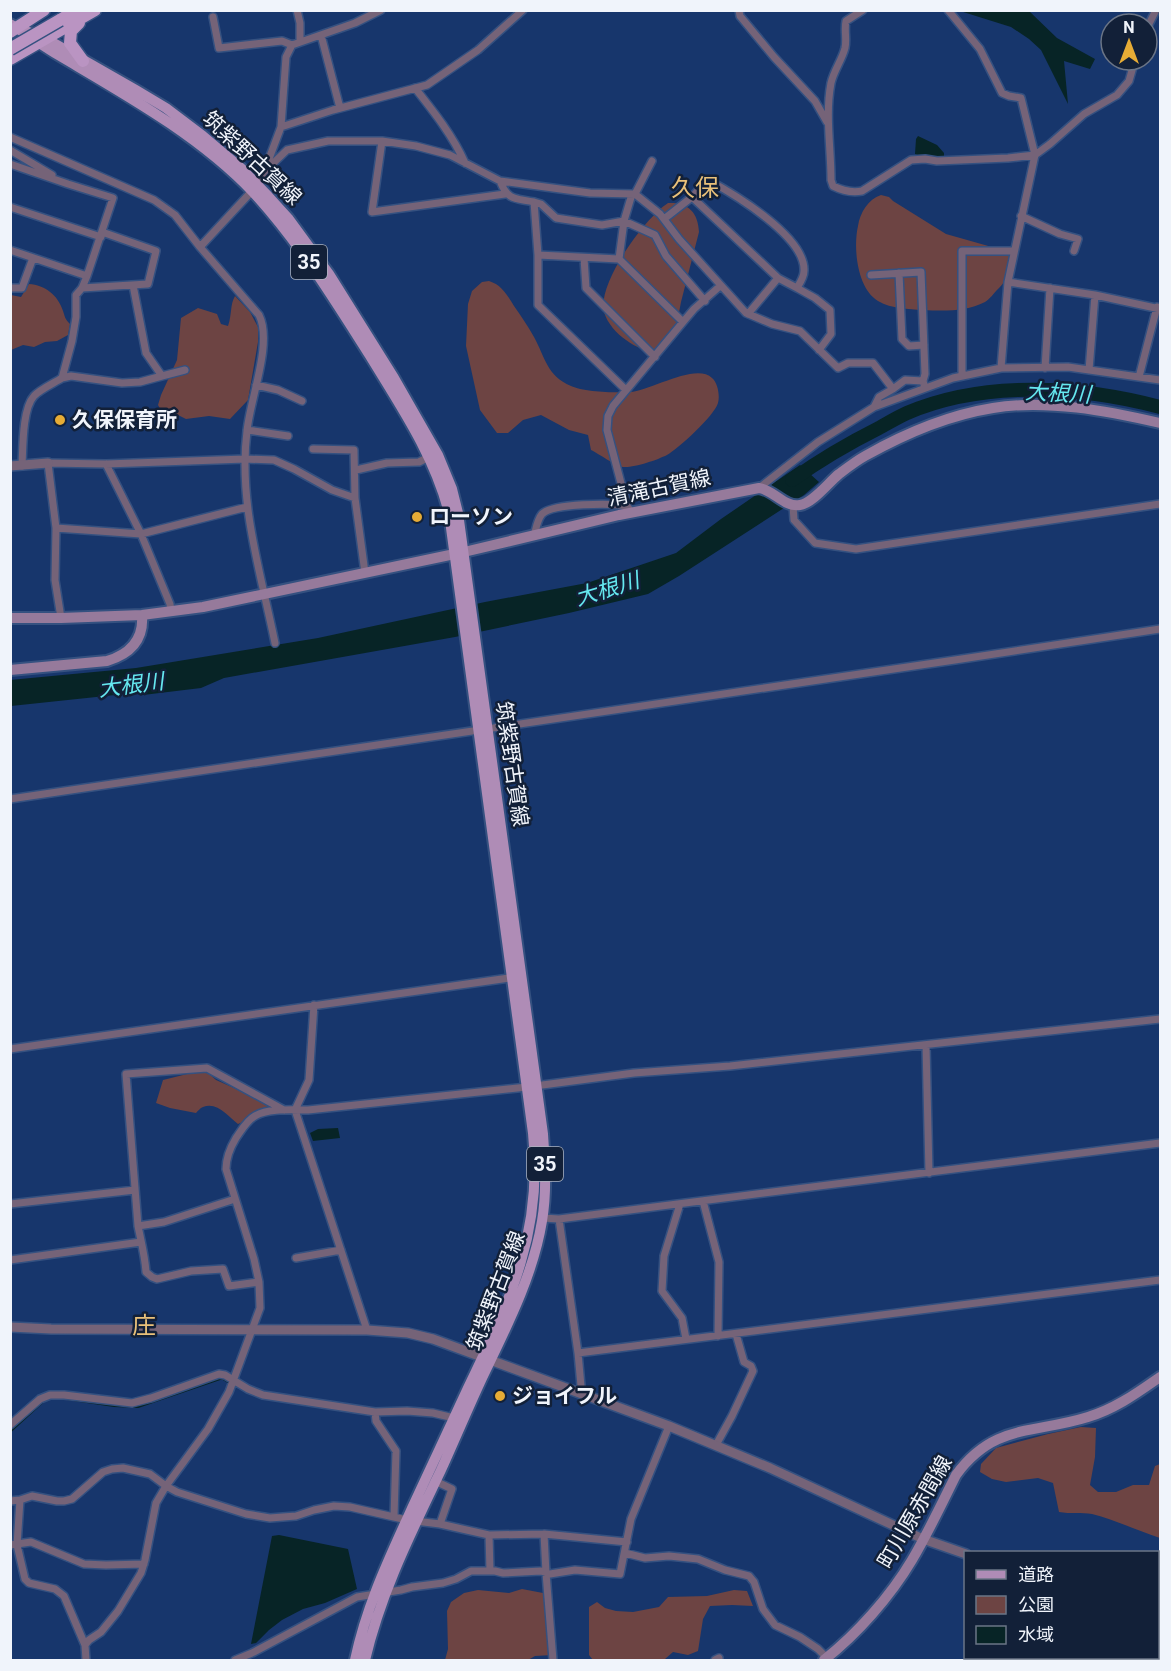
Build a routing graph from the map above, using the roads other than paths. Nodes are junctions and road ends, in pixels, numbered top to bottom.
1 (76, 10) edge
2 (96, 10) edge
3 (297, 10) edge
4 (381, 10) edge
5 (524, 10) edge
6 (739, 10) edge
7 (863, 10) edge
8 (948, 10) edge
9 (55, 14) edge
10 (213, 16) dead end
11 (13, 28) edge
12 (321, 35) junction
13 (10, 40) edge
14 (41, 41) junction
15 (296, 44) junction
16 (10, 50) edge
17 (10, 59) edge
18 (83, 61) junction
19 (1132, 72) edge
20 (415, 88) junction
21 (340, 108) junction
22 (827, 122) junction
23 (281, 127) junction
24 (10, 137) edge
25 (382, 141) junction
26 (10, 150) edge
27 (1035, 155) junction
28 (652, 161) dead end
29 (465, 163) junction
30 (10, 164) edge
31 (264, 171) junction
32 (500, 181) junction
33 (68, 184) junction
34 (255, 188) junction
35 (505, 194) junction
36 (634, 194) junction
37 (692, 197) junction
38 (534, 202) junction
39 (10, 207) edge
40 (1021, 216) junction
41 (664, 219) junction
42 (624, 221) junction
43 (101, 234) junction
44 (200, 247) junction
45 (10, 250) edge
46 (1013, 251) junction
47 (1074, 252) dead end
48 (538, 255) junction
49 (33, 258) junction
50 (584, 258) junction
51 (619, 259) junction
52 (899, 273) junction
53 (871, 275) dead end
54 (87, 276) junction
55 (778, 278) junction
56 (1008, 282) junction
57 (133, 285) junction
58 (720, 286) junction
59 (10, 288) edge
60 (82, 288) junction
61 (797, 288) junction
62 (1050, 288) junction
63 (1095, 295) junction
64 (705, 301) junction
65 (1159, 308) edge
66 (748, 314) junction
67 (683, 322) junction
68 (924, 345) junction
69 (819, 350) junction
70 (655, 357) junction
71 (1001, 368) junction
72 (1045, 368) junction
73 (185, 370) dead end
74 (1089, 370) junction
75 (162, 376) junction
76 (962, 376) junction
77 (1138, 377) junction
78 (62, 378) junction
79 (1161, 380) edge
80 (924, 384) junction
81 (256, 385) junction
82 (893, 389) junction
83 (626, 390) junction
84 (302, 400) dead end
85 (874, 407) junction
86 (1161, 423) edge
87 (247, 430) junction
88 (288, 436) dead end
89 (313, 449) dead end
90 (429, 457) junction
91 (245, 459) junction
92 (48, 462) junction
93 (106, 464) junction
94 (10, 466) edge
95 (22, 466) junction
96 (356, 470) junction
97 (762, 489) junction
98 (355, 498) junction
99 (1161, 504) edge
100 (791, 505) junction
101 (247, 507) junction
102 (629, 509) junction
103 (56, 528) junction
104 (141, 534) junction
105 (534, 536) junction
106 (459, 553) junction
107 (365, 573) junction
108 (265, 594) junction
109 (171, 612) junction
110 (142, 615) junction
111 (10, 618) edge
112 (61, 618) junction
113 (1161, 629) edge
114 (275, 643) dead end
115 (10, 670) edge
116 (483, 731) junction
117 (10, 799) edge
118 (517, 976) junction
119 (314, 1005) junction
120 (1161, 1019) edge
121 (926, 1045) junction
122 (10, 1049) edge
123 (532, 1086) junction
124 (284, 1110) junction
125 (295, 1110) junction
126 (1161, 1143) edge
127 (928, 1173) junction
128 (135, 1190) junction
129 (235, 1199) junction
130 (703, 1201) junction
131 (10, 1204) edge
132 (680, 1204) junction
133 (543, 1218) junction
134 (559, 1219) junction
135 (138, 1226) junction
136 (141, 1242) junction
137 (341, 1250) junction
138 (296, 1258) dead end
139 (10, 1260) edge
140 (1161, 1280) edge
141 (259, 1282) junction
142 (10, 1327) edge
143 (251, 1329) junction
144 (367, 1330) junction
145 (736, 1334) junction
146 (718, 1336) junction
147 (686, 1339) junction
148 (578, 1353) junction
149 (486, 1360) junction
150 (1161, 1377) edge
151 (234, 1380) junction
152 (580, 1394) junction
153 (375, 1412) junction
154 (454, 1418) junction
155 (10, 1425) edge
156 (669, 1426) junction
157 (716, 1445) junction
158 (435, 1481) junction
159 (166, 1486) junction
160 (20, 1500) junction
161 (10, 1501) edge
162 (394, 1517) junction
163 (412, 1521) junction
164 (440, 1524) junction
165 (544, 1534) junction
166 (489, 1535) junction
167 (923, 1539) junction
168 (627, 1542) junction
169 (14, 1545) edge
170 (625, 1553) junction
171 (964, 1553) edge
172 (144, 1564) junction
173 (490, 1570) junction
174 (546, 1573) junction
175 (379, 1594) junction
176 (85, 1646) junction
177 (826, 1659) edge
178 (86, 1660) edge
179 (235, 1660) edge
180 (355, 1660) edge
181 (365, 1660) edge
182 (553, 1660) edge

1 - 9 highway
2 - 14 highway
2 - 18 highway
3 - 15 street
4 - 12 street
5 - 20 street
6 - 22 street
7 - 22 street
8 - 27 street
9 - 11 highway
9 - 13 highway
9 - 16 highway, bridge
10 - 15 street
11 - 14 main road, 筑紫野古賀線 / 35
12 - 15 street
12 - 21 street
14 - 17 highway
14 - 18 main road, 筑紫野古賀線 / 35
14 - 34 main road, 筑紫野古賀線 / 35
15 - 23 street
18 - 34 main road, 筑紫野古賀線 / 35
19 - 27 street
20 - 21 street
20 - 29 street
21 - 23 street
22 - 27 street
23 - 31 street
24 - 44 street
25 - 29 street
25 - 31 street
25 - 35 street
26 - 33 street
27 - 40 street
28 - 36 street
29 - 32 street
30 - 33 street
31 - 34 street
32 - 35 street
32 - 36 street
33 - 43 street
34 - 44 street
34 - 90 main road, 筑紫野古賀線 / 35
34 - 106 main road, 筑紫野古賀線 / 35
35 - 38 street
36 - 41 street
36 - 42 street
37 - 41 street
37 - 55 street
37 - 61 street
38 - 42 street
38 - 48 street
39 - 43 street
40 - 46 street
40 - 47 street
41 - 58 street
42 - 51 street
42 - 64 street
43 - 54 street
43 - 57 street
44 - 81 street
45 - 49 street
46 - 56 street
46 - 76 street
48 - 50 street
48 - 83 street
49 - 54 street
49 - 59 street
50 - 51 street
50 - 70 street
51 - 67 street
52 - 53 street
52 - 68 street
52 - 68 street
54 - 60 street
55 - 61 street
55 - 66 street
56 - 62 street
56 - 71 street
57 - 60 street
57 - 75 street
58 - 64 street
58 - 66 street
60 - 78 street
61 - 69 street
62 - 63 street
62 - 72 street
63 - 65 street
63 - 74 street
64 - 67 street
65 - 77 street
66 - 69 street
67 - 70 street
68 - 80 street
69 - 82 street
70 - 83 street
71 - 72 street
71 - 76 street
72 - 74 street
73 - 75 street
74 - 77 street
75 - 78 street
76 - 80 street
77 - 79 street
78 - 95 street
80 - 82 street
80 - 85 street
81 - 84 street
81 - 87 street
82 - 85 street
83 - 102 street
85 - 97 street
86 - 100 main road
87 - 88 street
87 - 91 street
89 - 96 street
90 - 96 street
90 - 106 main road, 筑紫野古賀線 / 35
91 - 93 street
91 - 98 street
91 - 101 street
92 - 93 street
92 - 95 street
92 - 103 street
93 - 104 street
94 - 95 street
96 - 98 street
97 - 100 main road
97 - 102 main road, 清滝古賀線
98 - 107 street
99 - 100 street
101 - 104 street
101 - 108 street
102 - 105 main road, 清滝古賀線
102 - 105 street
103 - 104 street
103 - 112 street
104 - 109 street
105 - 106 main road, 清滝古賀線
106 - 107 main road, 清滝古賀線
106 - 116 main road, 筑紫野古賀線 / 35
107 - 108 main road, 清滝古賀線
108 - 109 main road, 清滝古賀線
108 - 114 street
109 - 110 main road, 清滝古賀線
110 - 112 main road, 清滝古賀線
110 - 115 main road
111 - 112 main road, 清滝古賀線
113 - 116 street
116 - 117 street
116 - 118 main road, 筑紫野古賀線 / 35
118 - 119 street
118 - 123 main road, 筑紫野古賀線 / 35
119 - 122 street
119 - 125 street
120 - 121 street
121 - 123 street
121 - 127 street
123 - 125 street
123 - 133 main road, 筑紫野古賀線 / 35
123 - 149 main road, 筑紫野古賀線 / 35
124 - 125 street
124 - 128 street
124 - 129 street
125 - 137 street
126 - 127 street
127 - 130 street
128 - 131 street
128 - 135 street
129 - 135 street
129 - 141 street
130 - 132 street
130 - 146 street
132 - 134 street
132 - 147 street
133 - 134 street
133 - 149 main road, 筑紫野古賀線 / 35
134 - 148 street
135 - 136 street
136 - 139 street
136 - 141 street
137 - 138 street
137 - 144 street
140 - 145 street
141 - 143 street
142 - 143 street
143 - 144 street
143 - 151 street
144 - 149 street
145 - 146 street
145 - 157 street
146 - 147 street
147 - 148 street
148 - 152 street
149 - 152 street
149 - 154 main road, 筑紫野古賀線 / 35
149 - 158 main road, 筑紫野古賀線 / 35
150 - 167 main road, 町川原赤間線
151 - 153 street
151 - 155 street
151 - 159 street
152 - 156 street
153 - 154 street
153 - 162 street
154 - 163 main road, 筑紫野古賀線 / 35
156 - 157 street
156 - 168 street
157 - 167 street
158 - 163 main road, 筑紫野古賀線 / 35
158 - 164 street
159 - 160 street
159 - 162 street
159 - 172 street
160 - 161 street
160 - 169 street
162 - 163 street
163 - 164 street
163 - 175 main road, 筑紫野古賀線 / 35
164 - 166 street
165 - 166 street
165 - 168 street
165 - 174 street
166 - 173 street
167 - 171 street
167 - 177 main road, 町川原赤間線
168 - 170 street
169 - 172 street
169 - 176 street
170 - 174 street
170 - 177 street
172 - 176 street
173 - 174 street
173 - 175 street
174 - 182 street
175 - 179 street
175 - 180 main road, 筑紫野古賀線 / 35
175 - 181 main road, 筑紫野古賀線 / 35
176 - 178 street

